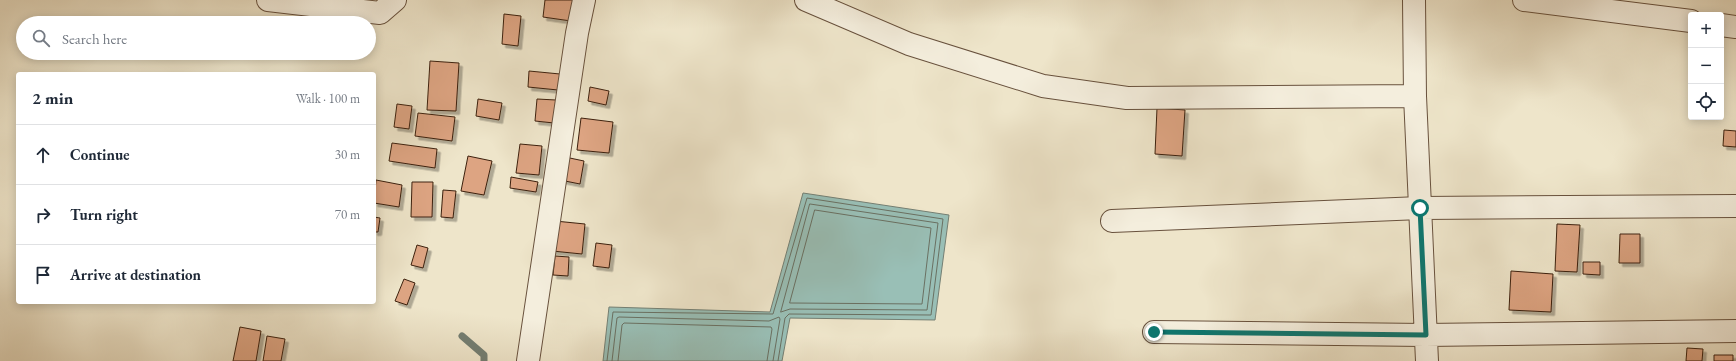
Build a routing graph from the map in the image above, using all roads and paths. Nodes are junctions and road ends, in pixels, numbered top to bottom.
1 (395, 0) edge
2 (584, 0) edge
3 (806, 0) edge
4 (1414, 0) edge
5 (1524, 0) edge
6 (281, 1) edge
7 (1688, 21) edge
8 (1724, 25) edge
9 (1736, 27) edge
10 (1415, 96) junction
11 (1736, 206) edge
12 (1420, 208) junction
13 (1112, 221) dead end
14 (1736, 331) edge
15 (1154, 332) dead end
16 (1426, 335) junction
17 (528, 361) edge
18 (1427, 361) edge

1 - 6 street
2 - 17 street
3 - 10 street
4 - 10 street
5 - 7 street
8 - 9 street
10 - 12 street
11 - 12 street
12 - 13 street
12 - 16 street
14 - 16 street
15 - 16 street
16 - 18 street

